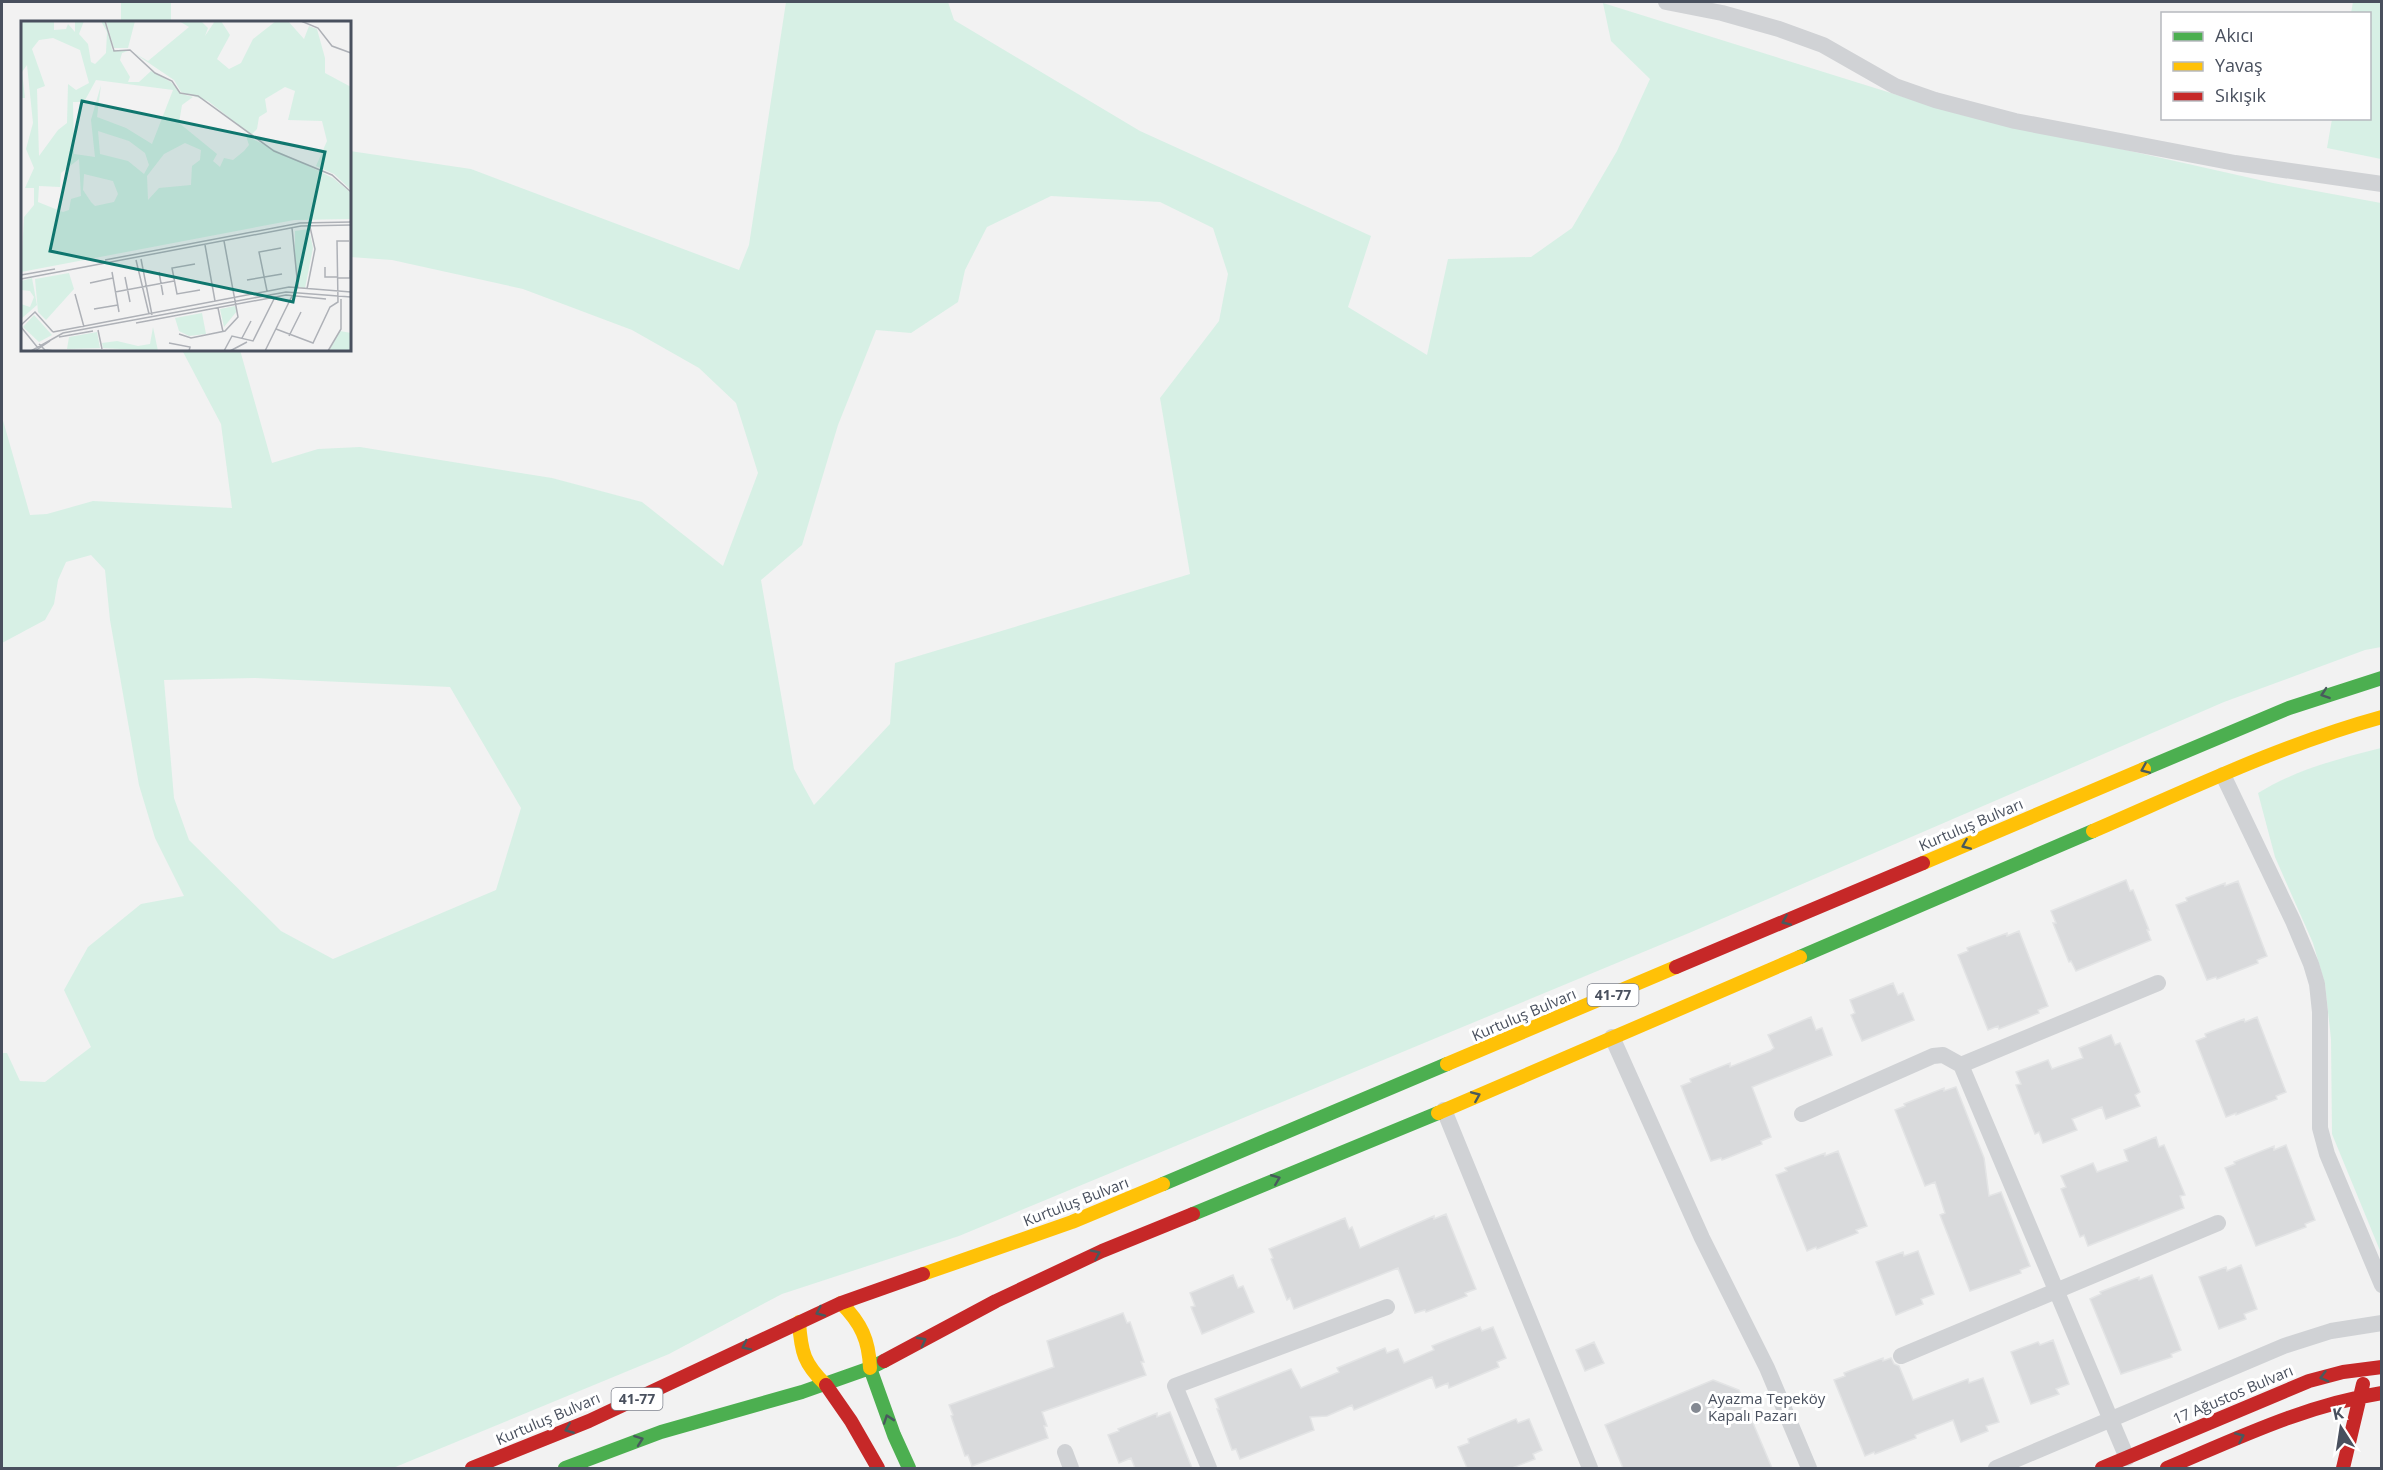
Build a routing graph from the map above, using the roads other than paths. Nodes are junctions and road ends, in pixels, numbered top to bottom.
1 (1666, 2) edge
2 (2382, 184) edge
3 (2382, 678) edge
4 (2382, 717) edge
5 (2223, 775) junction
6 (2158, 983) dead end
7 (1612, 1037) junction
8 (1961, 1065) junction
9 (1444, 1110) junction
10 (1802, 1114) dead end
11 (2218, 1223) dead end
12 (2382, 1285) edge
13 (2056, 1290) junction
14 (841, 1303) junction
15 (1387, 1307) dead end
16 (799, 1322) junction
17 (2382, 1323) edge
18 (1901, 1356) dead end
19 (2382, 1367) edge
20 (870, 1368) junction
21 (2367, 1368) junction
22 (826, 1385) junction
23 (2382, 1394) edge
24 (2361, 1396) junction
25 (2110, 1420) junction
26 (1065, 1452) dead end
27 (2127, 1458) junction
28 (2199, 1461) edge
29 (472, 1468) edge
30 (565, 1468) edge
31 (878, 1468) edge
32 (909, 1468) edge
33 (1071, 1468) edge
34 (1209, 1468) edge
35 (1590, 1468) edge
36 (1809, 1468) edge
37 (1996, 1468) edge
38 (2102, 1468) edge
39 (2167, 1468) edge
40 (2343, 1468) edge

1 - 2 street
3 -> 14 main road, Kurtuluş Bulvarı / 41-77
4 - 5 main road, 41-77
5 - 7 main road, 41-77
5 - 12 street
6 - 8 street
9 -> 7 main road, 41-77
7 - 36 street
8 - 10 street
8 - 13 street
20 -> 9 main road, 41-77
9 - 35 street
11 - 13 street
13 - 18 street
13 - 25 street
14 -> 16 main road
14 - 20 main road
15 - 34 street
16 - 22 main road
16 -> 29 main road, Kurtuluş Bulvarı / 41-77
17 - 25 street
19 - 21 main road, 17 Ağustos Bulvarı
20 - 22 main road
32 -> 20 main road
21 - 24 main road
21 -> 27 main road, 17 Ağustos Bulvarı
30 -> 22 main road, 41-77
22 - 31 main road
23 - 24 main road
28 -> 24 main road
24 - 40 main road
25 - 27 street
25 - 37 street
26 - 33 street
27 - 38 main road, 17 Ağustos Bulvarı
28 - 39 main road

